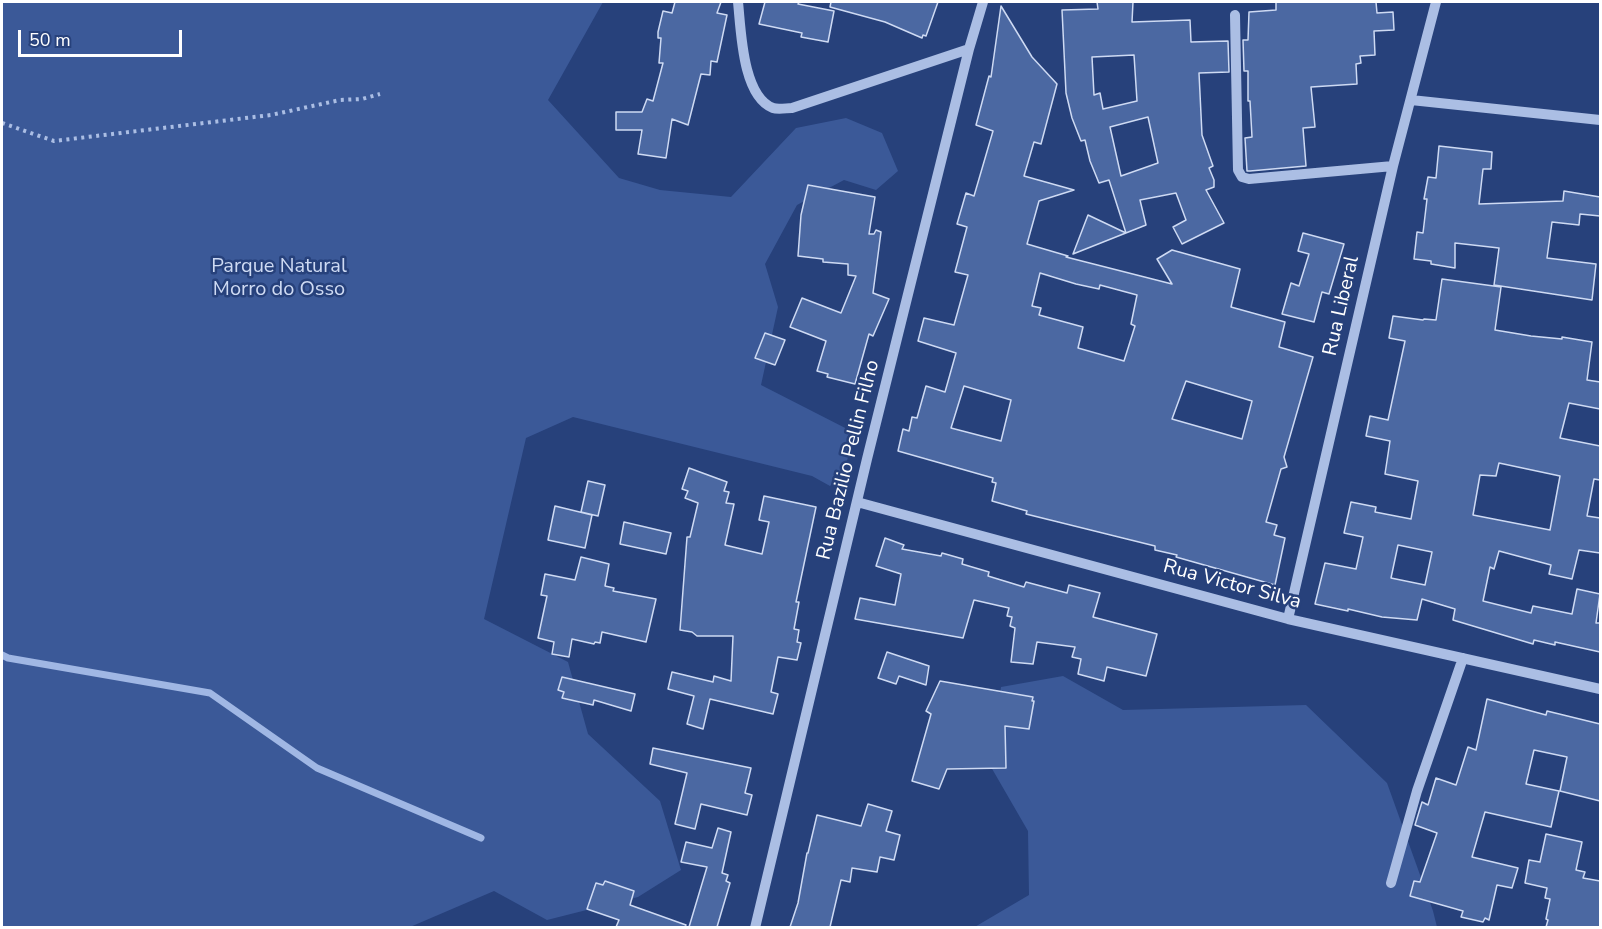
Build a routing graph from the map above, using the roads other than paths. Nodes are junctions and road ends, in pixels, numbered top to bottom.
1 (738, 2) edge
2 (983, 2) edge
3 (1436, 2) edge
4 (1235, 15) dead end
5 (969, 48) junction
6 (1411, 100) junction
7 (1600, 120) edge
8 (1393, 166) junction
9 (858, 502) junction
10 (1288, 620) junction
11 (1463, 658) junction
12 (1600, 689) edge
13 (1391, 883) dead end
14 (754, 927) edge

1 - 5 street
2 - 5 street, Rua Bazilio Pellin Filho
3 - 6 street, Rua Liberal
4 - 8 street
5 - 9 street, Rua Bazilio Pellin Filho
6 - 7 street
6 - 8 street, Rua Liberal
8 - 10 street, Rua Liberal
9 - 10 street, Rua Victor Silva
9 - 14 street, Rua Bazilio Pellin Filho
10 - 11 street, Rua Victor Silva
11 - 12 street, Rua Victor Silva
11 - 13 street

